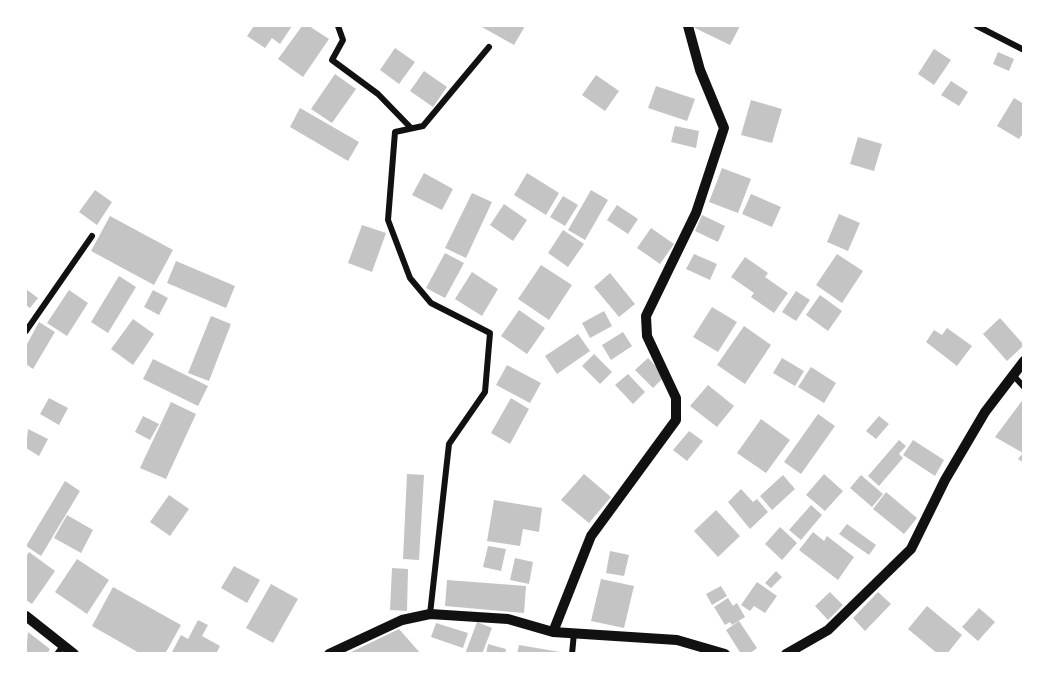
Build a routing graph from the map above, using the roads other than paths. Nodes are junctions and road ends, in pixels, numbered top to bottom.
1 (338, 26) edge
2 (688, 26) edge
3 (977, 26) edge
4 (489, 47) dead end
5 (1023, 50) edge
6 (411, 128) junction
7 (92, 236) dead end
8 (26, 331) edge
9 (1023, 361) edge
10 (1012, 373) junction
11 (1023, 387) edge
12 (430, 614) junction
13 (26, 616) edge
14 (554, 632) junction
15 (574, 633) junction
16 (60, 650) edge
17 (74, 654) edge
18 (329, 654) edge
19 (572, 654) edge
20 (725, 654) edge
21 (786, 654) edge

1 - 6 street
2 - 14 street
3 - 5 street
4 - 6 street
6 - 12 street
7 - 8 street
9 - 10 street
10 - 11 street
10 - 21 street
12 - 14 street
12 - 18 street
13 - 16 street
14 - 15 street
15 - 19 street
15 - 20 street
16 - 17 street

